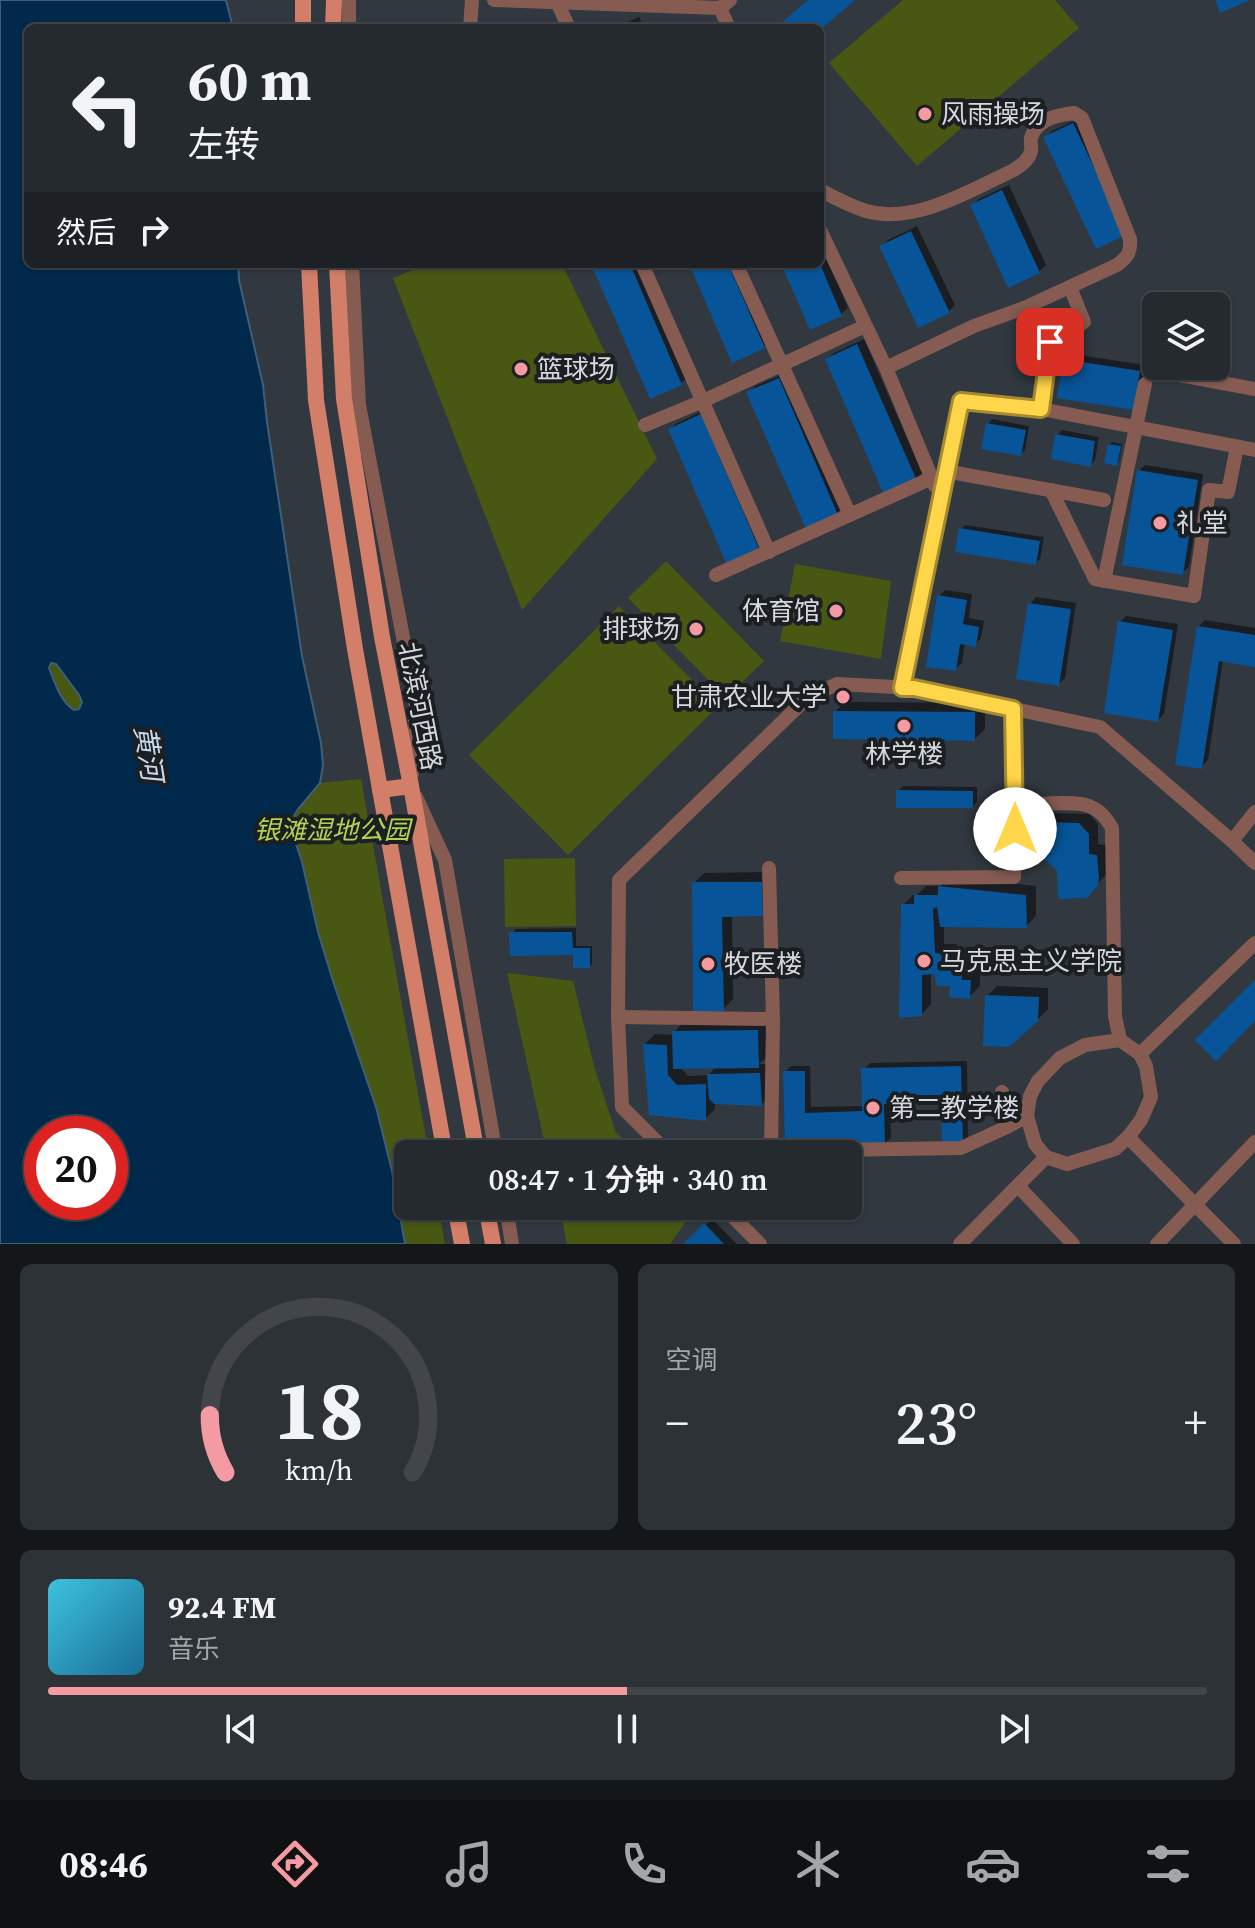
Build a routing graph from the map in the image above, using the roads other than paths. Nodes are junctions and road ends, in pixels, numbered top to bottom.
1 (303, 0) edge
2 (334, 0) edge
3 (349, 0) edge
4 (472, 0) edge
5 (494, 0) edge
6 (576, 1) edge
7 (557, 2) junction
8 (725, 4) edge
9 (303, 24) edge
10 (333, 24) edge
11 (349, 24) edge
12 (470, 24) edge
13 (567, 24) edge
14 (728, 24) edge
15 (824, 192) edge
16 (824, 239) edge
17 (309, 268) edge
18 (337, 268) edge
19 (352, 268) edge
20 (644, 268) edge
21 (738, 268) edge
22 (1070, 287) junction
23 (1024, 308) junction
24 (865, 326) junction
25 (1050, 342) junction
26 (781, 364) junction
27 (886, 368) junction
28 (1207, 380) edge
29 (1145, 384) dead end
30 (1255, 389) edge
31 (703, 401) junction
32 (1041, 409) junction
33 (645, 425) dead end
34 (1137, 427) junction
35 (1237, 447) junction
36 (1255, 450) edge
37 (938, 474) junction
38 (1051, 490) junction
39 (1104, 500) dead end
40 (850, 515) junction
41 (769, 552) junction
42 (716, 575) dead end
43 (1104, 581) junction
44 (902, 688) junction
45 (1013, 709) junction
46 (411, 786) junction
47 (380, 790) junction
48 (1015, 805) junction
49 (1255, 812) edge
50 (1232, 841) junction
51 (1255, 863) edge
52 (769, 868) dead end
53 (901, 878) dead end
54 (1255, 943) edge
55 (618, 1017) junction
56 (773, 1019) junction
57 (1120, 1040) junction
58 (1140, 1054) junction
59 (1002, 1092) dead end
60 (1027, 1116) junction
61 (1007, 1127) junction
62 (1128, 1137) junction
63 (442, 1140) edge
64 (474, 1140) edge
65 (494, 1140) edge
66 (655, 1140) edge
67 (770, 1140) edge
68 (1255, 1142) edge
69 (862, 1151) edge
70 (1046, 1157) junction
71 (1018, 1186) junction
72 (1195, 1204) junction
73 (458, 1220) edge
74 (489, 1220) edge
75 (508, 1220) edge
76 (736, 1220) edge
77 (462, 1244) edge
78 (493, 1244) edge
79 (512, 1244) edge
80 (760, 1244) edge
81 (960, 1244) edge
82 (1073, 1244) edge
83 (1157, 1244) edge
84 (1234, 1244) edge

1 - 9 main road
2 - 10 main road
3 - 11 street
4 - 12 street
5 - 7 street
6 - 7 street
6 - 8 street
7 - 13 street
8 - 14 street
15 - 22 street
16 - 24 street
17 - 47 main road, 北滨河西路
18 - 46 main road, 北滨河西路
19 - 46 street
20 - 31 street
21 - 26 street
22 - 23 street
22 - 25 street
23 - 25 street
23 - 27 street
24 - 26 street
24 - 27 street
25 - 32 street
26 - 31 street
26 - 40 street
27 - 37 street
28 - 30 street
29 - 34 street
31 - 33 street
31 - 41 street
32 - 34 street
32 - 37 street
34 - 35 street
34 - 43 street
35 - 36 street
35 - 43 street
37 - 38 street
37 - 40 street
37 - 44 street
38 - 39 street
38 - 43 street
40 - 41 street
41 - 42 street
44 - 45 street
44 - 55 street
45 - 48 street
45 - 50 street
46 - 47 main road
46 - 64 main road, 北滨河西路
46 - 65 street
47 - 63 main road, 北滨河西路
48 - 53 street
48 - 57 street
49 - 50 street
50 - 51 street
52 - 56 street
54 - 58 street
55 - 56 street
55 - 66 street
56 - 67 street
57 - 58 street
57 - 60 street
58 - 62 street
59 - 61 street
60 - 61 street
60 - 70 street
61 - 69 street
62 - 70 street
62 - 72 street
68 - 72 street
70 - 71 street
71 - 81 street
71 - 82 street
72 - 83 street
72 - 84 street
73 - 77 main road
74 - 78 main road
75 - 79 street
76 - 80 street

